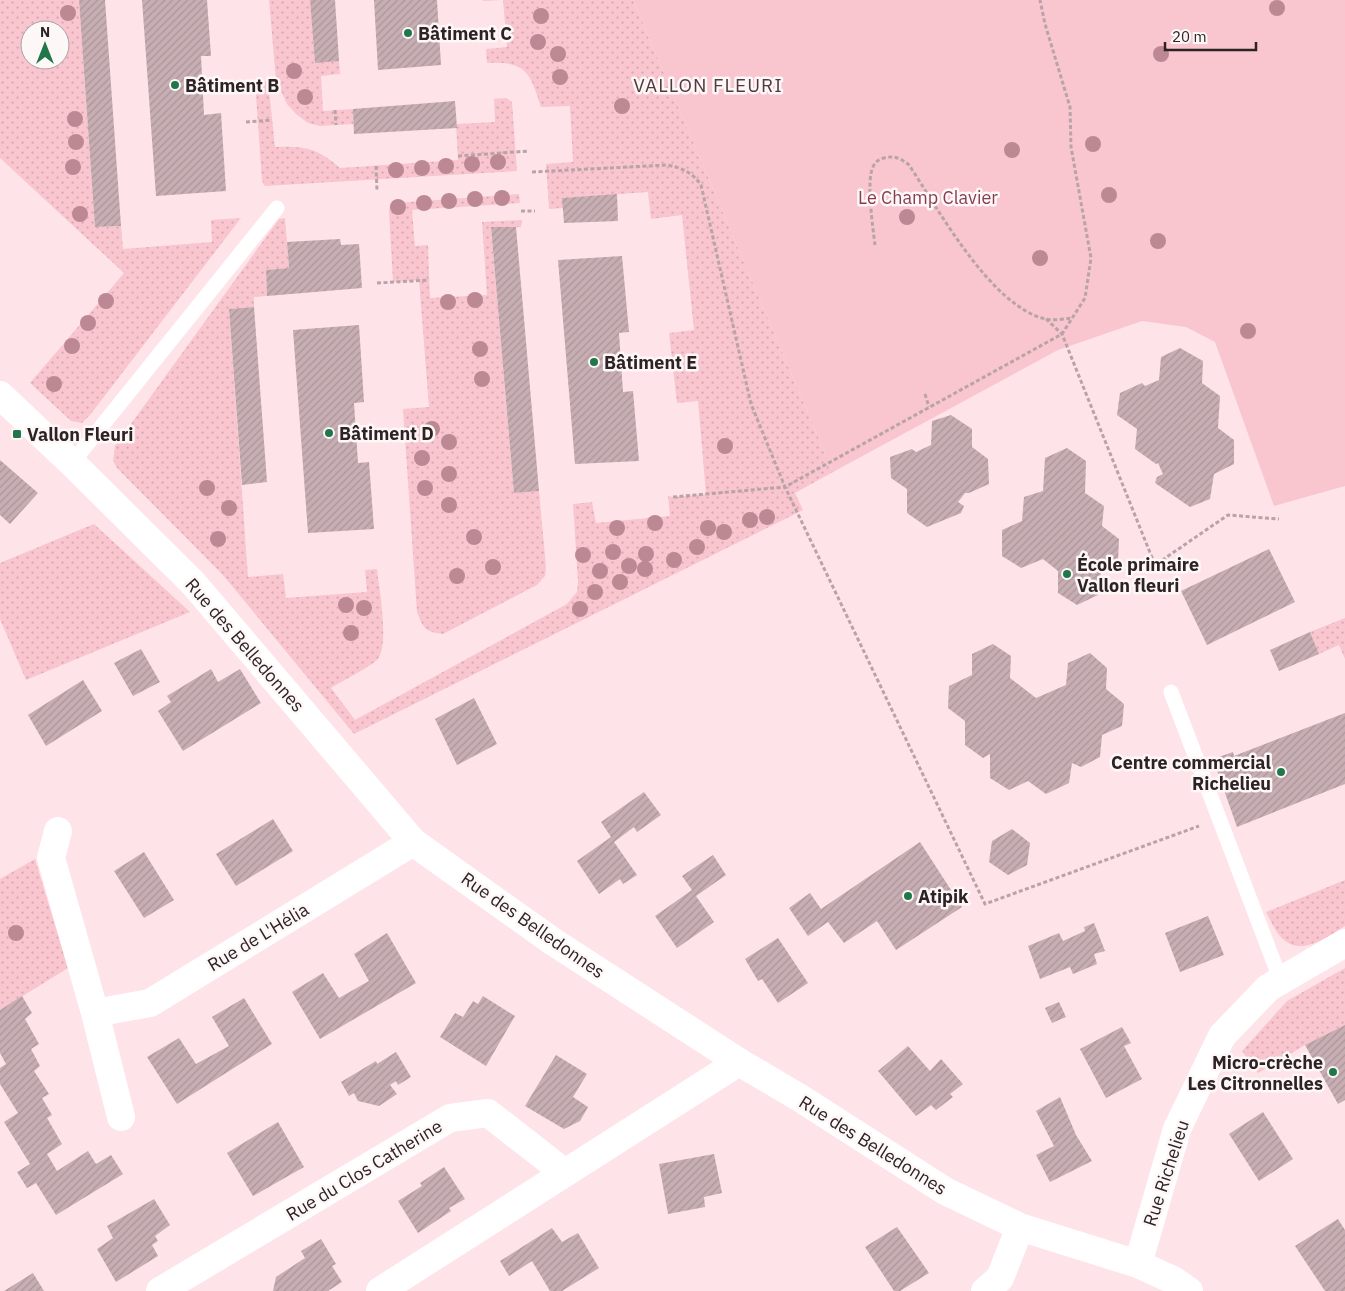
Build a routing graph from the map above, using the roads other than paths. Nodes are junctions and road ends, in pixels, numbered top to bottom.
1 (277, 208) dead end
2 (0, 395) edge
3 (72, 463) junction
4 (1171, 692) dead end
5 (58, 831) dead end
6 (413, 842) junction
7 (1345, 943) edge
8 (1281, 981) junction
9 (96, 1013) junction
10 (739, 1062) junction
11 (121, 1117) dead end
12 (565, 1173) junction
13 (1020, 1227) junction
14 (1138, 1264) junction
15 (160, 1291) edge
16 (380, 1291) edge
17 (985, 1291) edge
18 (1189, 1291) edge

1 - 3 lane
2 - 3 street, Rue des Belledonnes
3 - 6 street, Rue des Belledonnes
4 - 8 lane
5 - 9 street
6 - 9 street, Rue de L'Hélia
6 - 10 street, Rue des Belledonnes
7 - 8 street, Rue Richelieu
8 - 14 street, Rue Richelieu
9 - 11 street
10 - 12 street
10 - 13 street, Rue des Belledonnes
12 - 15 street, Rue du Clos Catherine
12 - 16 street
13 - 14 street, Rue des Belledonnes
13 - 17 street
14 - 18 street, Rue des Belledonnes

